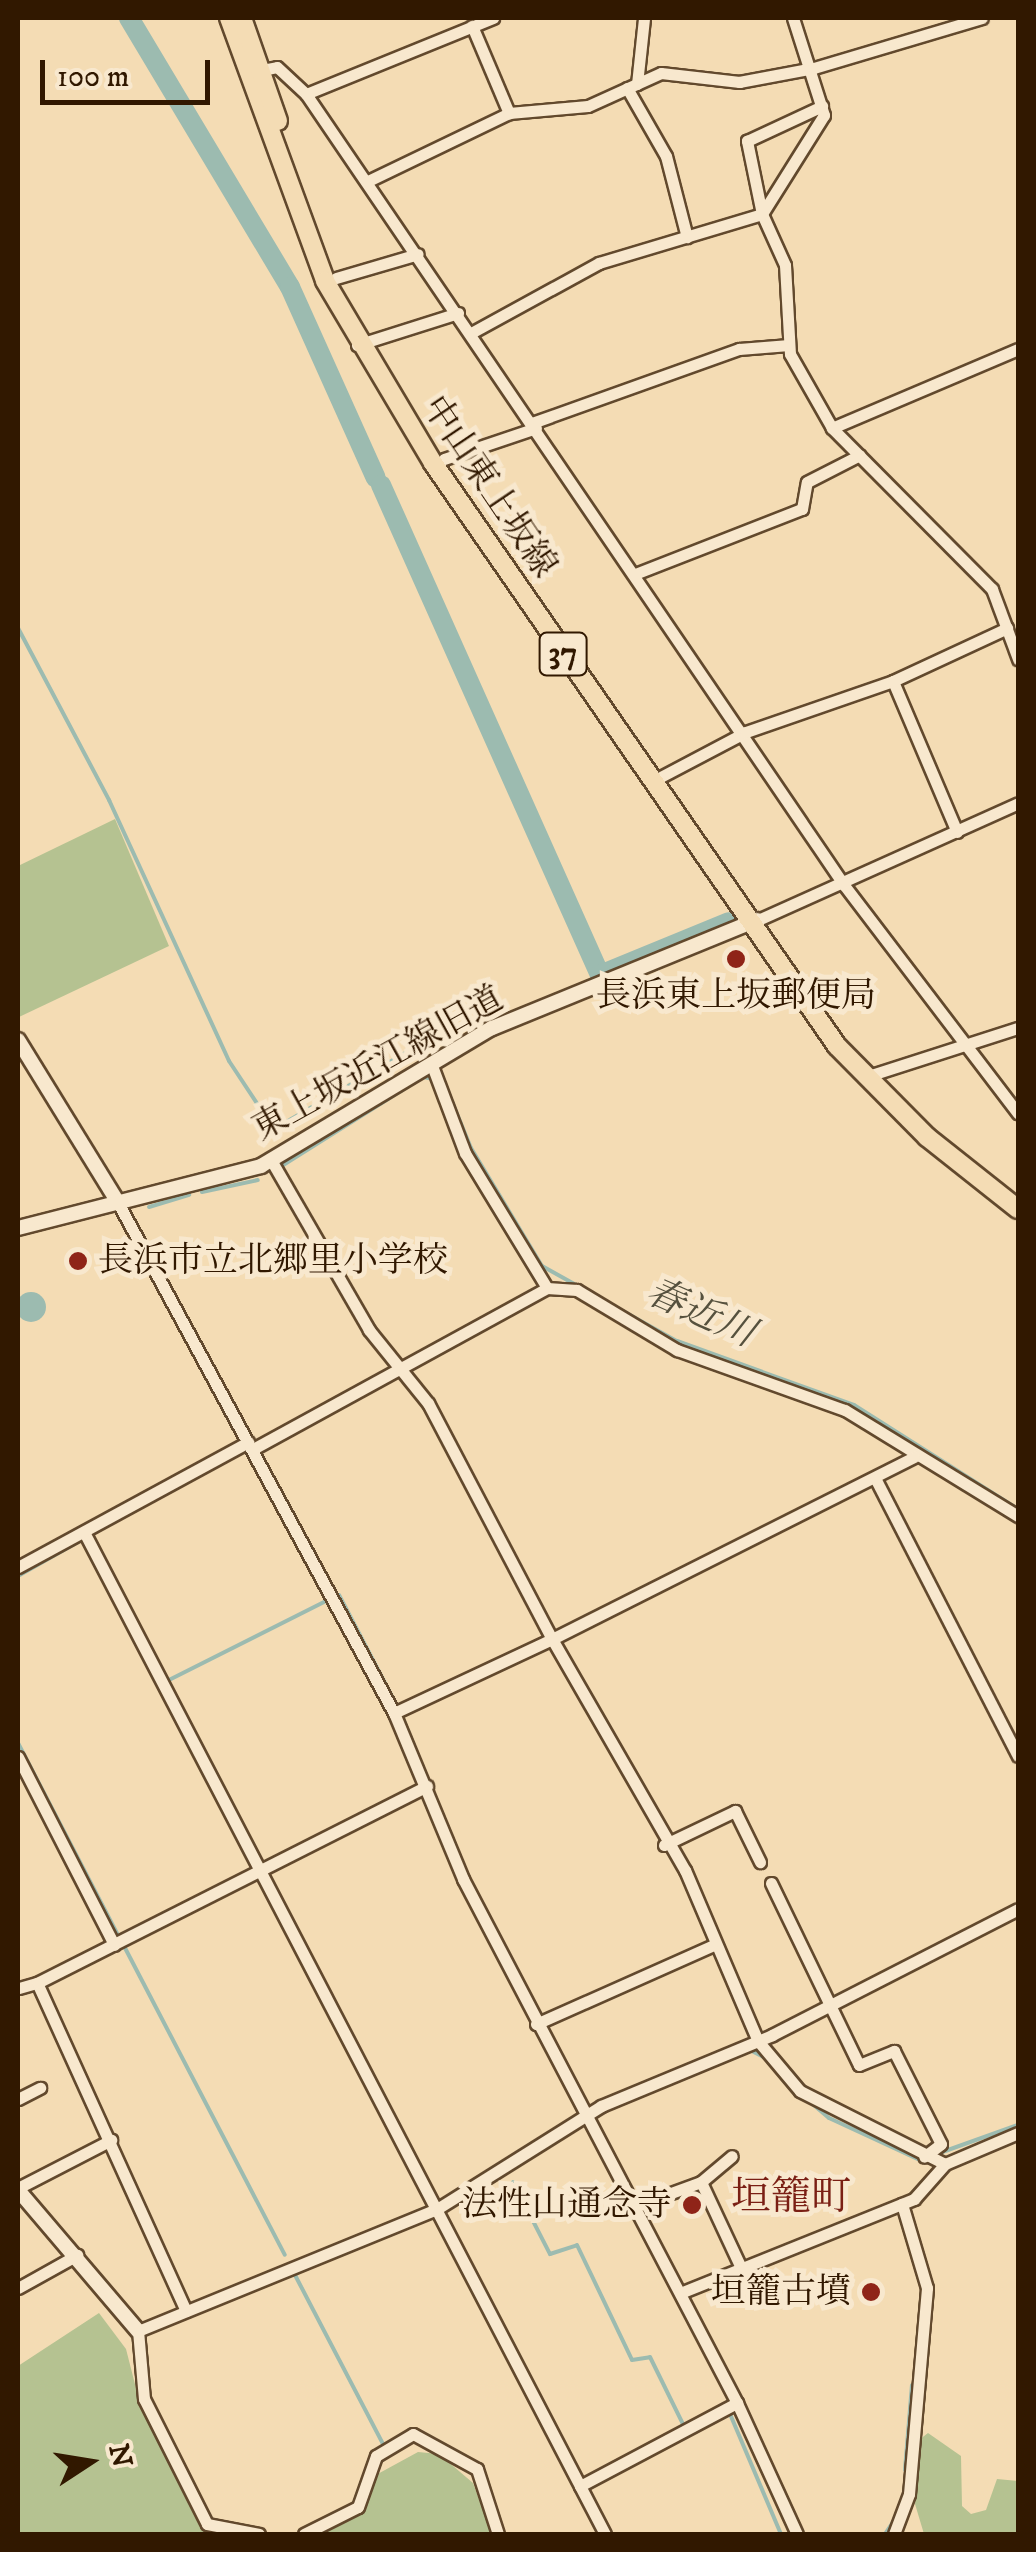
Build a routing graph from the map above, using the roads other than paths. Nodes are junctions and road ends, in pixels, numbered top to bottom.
1 (229, 18) edge
2 (242, 18) edge
3 (493, 18) edge
4 (644, 18) edge
5 (793, 18) edge
6 (982, 18) edge
7 (472, 26) junction
8 (814, 68) junction
9 (262, 70) junction
10 (632, 86) junction
11 (306, 94) junction
12 (822, 106) junction
13 (510, 114) junction
14 (368, 181) junction
15 (762, 214) junction
16 (687, 237) junction
17 (418, 254) junction
18 (336, 278) junction
19 (458, 313) junction
20 (472, 333) junction
21 (362, 343) junction
22 (789, 345) junction
23 (1018, 349) edge
24 (534, 425) junction
25 (832, 428) junction
26 (860, 455) junction
27 (444, 459) junction
28 (635, 574) junction
29 (1018, 613) edge
30 (1005, 623) junction
31 (1018, 659) edge
32 (894, 681) junction
33 (746, 732) junction
34 (656, 779) junction
35 (1018, 802) edge
36 (957, 832) junction
37 (844, 885) junction
38 (753, 922) junction
39 (1018, 1028) edge
40 (18, 1040) edge
41 (964, 1049) junction
42 (432, 1063) junction
43 (869, 1074) junction
44 (1018, 1113) edge
45 (271, 1160) junction
46 (1018, 1196) edge
47 (117, 1201) junction
48 (1018, 1210) edge
49 (18, 1228) edge
50 (547, 1288) junction
51 (400, 1364) junction
52 (250, 1446) junction
53 (914, 1457) junction
54 (876, 1480) junction
55 (1018, 1516) edge
56 (84, 1532) junction
57 (18, 1567) edge
58 (552, 1639) junction
59 (394, 1713) junction
60 (1018, 1756) edge
61 (18, 1757) edge
62 (427, 1786) junction
63 (664, 1846) junction
64 (760, 1862) dead end
65 (260, 1870) junction
66 (771, 1883) dead end
67 (1018, 1909) edge
68 (114, 1946) junction
69 (710, 1946) junction
70 (36, 1983) junction
71 (19, 1988) edge
72 (830, 2004) junction
73 (539, 2023) junction
74 (758, 2041) junction
75 (40, 2088) dead end
76 (18, 2099) edge
77 (585, 2115) junction
78 (1018, 2132) edge
79 (111, 2140) junction
80 (732, 2156) dead end
81 (924, 2156) junction
82 (945, 2164) junction
83 (701, 2182) junction
84 (18, 2189) edge
85 (902, 2204) junction
86 (633, 2207) junction
87 (439, 2214) junction
88 (72, 2257) junction
89 (742, 2270) junction
90 (18, 2288) edge
91 (685, 2292) junction
92 (186, 2310) junction
93 (137, 2334) junction
94 (737, 2404) junction
95 (580, 2486) junction
96 (259, 2534) edge
97 (304, 2534) edge
98 (498, 2534) edge
99 (605, 2534) edge
100 (797, 2534) edge
101 (894, 2534) edge

1 - 21 main road, 中山東上坂線 / 37
2 - 9 main road, 中山東上坂線 / 37
3 - 7 street
4 - 10 street
5 - 8 street
6 - 8 street
7 - 11 street
7 - 13 street
8 - 10 street
8 - 12 street
9 - 11 street
9 - 18 main road, 中山東上坂線 / 37
10 - 13 street
10 - 16 street
11 - 14 street
12 - 15 street
12 - 15 street
13 - 14 street
14 - 17 street
15 - 16 street
15 - 22 street
16 - 20 street
17 - 18 street
17 - 19 street
18 - 21 main road, 中山東上坂線 / 37
19 - 20 street
19 - 21 street
20 - 24 street
21 - 27 main road, 中山東上坂線 / 37
21 - 34 main road, 中山東上坂線 / 37
22 - 24 street
22 - 25 street
23 - 25 street
24 - 27 street
24 - 28 street
25 - 26 street
26 - 28 street
26 - 30 street
27 - 34 main road, 中山東上坂線 / 37
28 - 33 street
29 - 30 street
30 - 31 street
30 - 32 street
32 - 33 street
32 - 36 street
33 - 34 street
33 - 37 street
34 - 38 main road, 中山東上坂線 / 37
35 - 36 street
36 - 37 street
37 - 38 street
37 - 41 street
38 - 42 street, 東上坂近江線旧道
38 - 43 main road, 中山東上坂線 / 37
39 - 41 street
40 - 47 street
41 - 43 street
41 - 44 street
42 - 45 street, 東上坂近江線旧道
42 - 50 street
43 - 46 main road, 中山東上坂線 / 37
43 - 48 main road, 中山東上坂線 / 37
45 - 47 street, 東上坂近江線旧道
45 - 51 street
47 - 49 street, 東上坂近江線旧道
47 - 52 street
50 - 51 street
50 - 53 street
51 - 52 street
51 - 58 street
52 - 56 street
52 - 59 street
53 - 54 street
53 - 55 street
54 - 58 street
54 - 60 street
56 - 57 street
56 - 65 street
58 - 59 street
58 - 63 street
59 - 62 street
61 - 68 street
62 - 65 street
62 - 73 street
63 - 64 street
63 - 69 street
65 - 68 street
65 - 87 street
66 - 72 street
67 - 72 street
68 - 70 street
69 - 73 street
69 - 74 street
70 - 71 street
70 - 79 street
72 - 74 street
72 - 81 street
73 - 77 street
74 - 77 street
74 - 81 street
75 - 76 street
77 - 86 street
77 - 87 street
78 - 82 street
79 - 84 street
79 - 92 street
80 - 83 street
81 - 82 street
82 - 85 street
83 - 86 street
83 - 89 street
84 - 88 street
85 - 89 street
85 - 101 street
86 - 91 street
87 - 92 street
87 - 95 street
88 - 90 street
88 - 93 street
89 - 91 street
91 - 94 street
92 - 93 street
93 - 96 street
94 - 95 street
94 - 100 street
95 - 99 street
97 - 98 street

